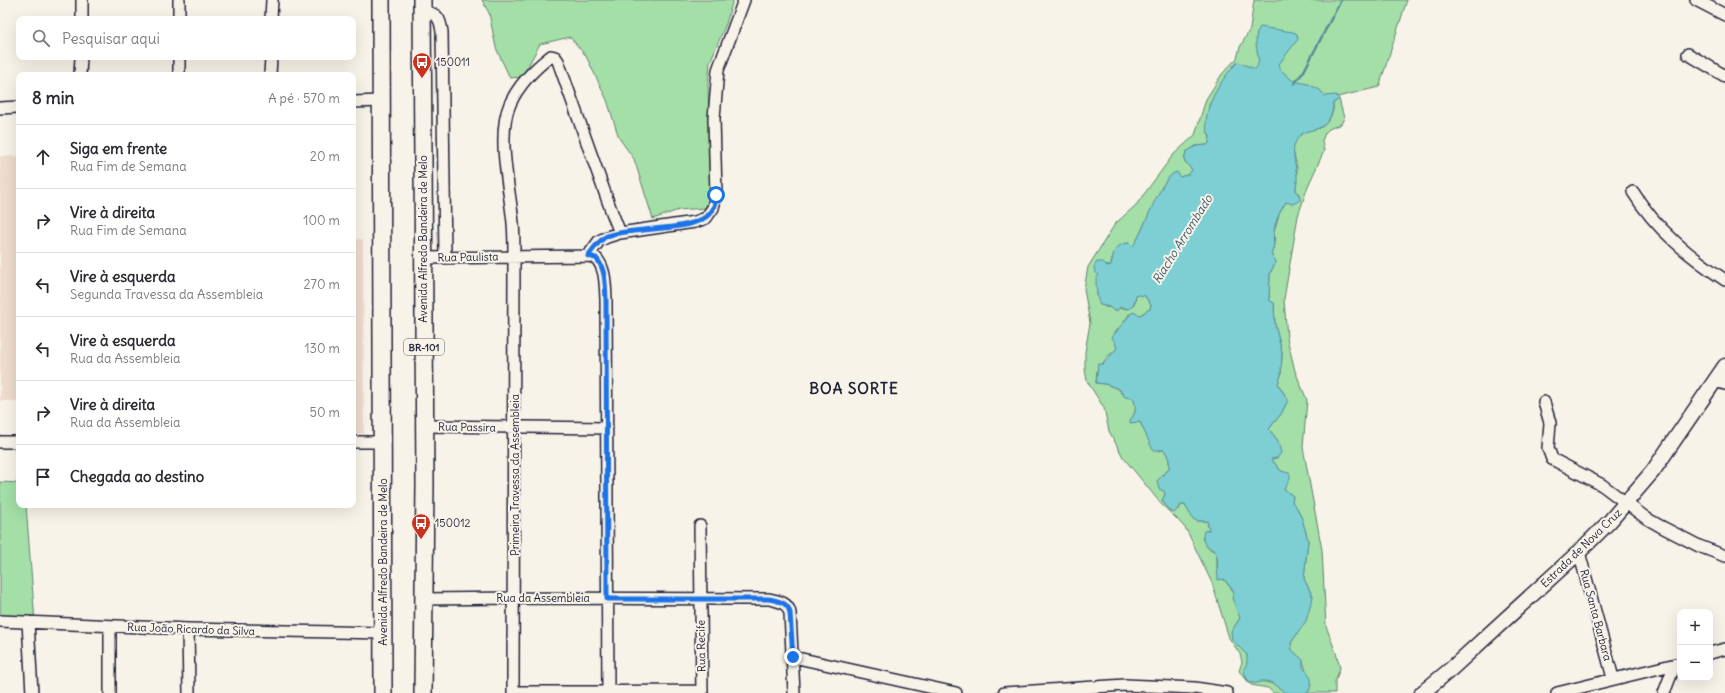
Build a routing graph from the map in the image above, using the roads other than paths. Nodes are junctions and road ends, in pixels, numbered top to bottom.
1 (82, 0) edge
2 (179, 0) edge
3 (272, 0) edge
4 (381, 0) edge
5 (744, 0) edge
6 (1696, 0) edge
7 (422, 6) edge
8 (1725, 15) edge
9 (82, 16) edge
10 (179, 16) edge
11 (271, 16) edge
12 (1688, 54) dead end
13 (81, 60) edge
14 (179, 60) edge
15 (271, 60) edge
16 (80, 72) edge
17 (179, 72) edge
18 (270, 72) edge
19 (1725, 76) edge
20 (381, 101) junction
21 (356, 102) edge
22 (16, 107) edge
23 (0, 108) edge
24 (1633, 192) dead end
25 (620, 233) junction
26 (514, 256) junction
27 (588, 256) junction
28 (445, 257) junction
29 (423, 258) junction
30 (1725, 280) edge
31 (1725, 366) edge
32 (1720, 383) edge
33 (1544, 402) dead end
34 (424, 426) junction
35 (515, 428) junction
36 (607, 428) junction
37 (0, 442) edge
38 (16, 442) edge
39 (356, 442) edge
40 (382, 442) junction
41 (1626, 503) junction
42 (700, 526) dead end
43 (1580, 552) junction
44 (1725, 556) edge
45 (515, 598) junction
46 (424, 599) junction
47 (607, 599) junction
48 (700, 599) junction
49 (0, 620) edge
50 (28, 622) junction
51 (110, 626) junction
52 (188, 629) junction
53 (383, 633) junction
54 (1725, 649) edge
55 (1713, 653) edge
56 (793, 657) junction
57 (1677, 663) edge
58 (1677, 665) edge
59 (1613, 678) junction
60 (1601, 682) junction
61 (514, 692) edge
62 (702, 692) edge
63 (1425, 692) edge
64 (32, 693) edge
65 (110, 693) edge
66 (189, 693) edge
67 (383, 693) edge
68 (423, 693) edge
69 (608, 693) edge
70 (794, 693) edge
71 (956, 693) edge
72 (1004, 693) edge
73 (1227, 693) edge
74 (1557, 693) edge
75 (1596, 693) edge
76 (1664, 693) edge

1 - 9 street
2 - 10 street
3 - 11 street
4 - 20 highway, Avenida Alfredo Bandeira de Melo
5 - 25 street
6 - 8 street
7 - 28 street
7 - 29 highway, Avenida Alfredo Bandeira de Melo / BR-101
12 - 19 street
13 - 16 street
14 - 17 street
15 - 18 street
20 - 21 street
20 - 40 highway, Avenida Alfredo Bandeira de Melo
22 - 23 street
24 - 30 street
25 - 26 street, Primeira Travessa da Assembleia
25 - 27 street
26 - 27 street, Rua Paulista
26 - 28 street, Rua Paulista
26 - 35 street, Primeira Travessa da Assembleia
27 - 36 street
28 - 29 street, Rua Paulista
29 - 34 highway, Avenida Alfredo Bandeira de Melo / BR-101
31 - 32 main road, Estrada de Nova Cruz
32 - 41 main road, Estrada de Nova Cruz
33 - 41 street
34 - 35 street, Rua Passira
34 - 46 highway, Avenida Alfredo Bandeira de Melo / BR-101
35 - 36 street, Rua Passira
35 - 45 street, Primeira Travessa da Assembleia
36 - 47 street
37 - 38 street
39 - 40 street
40 - 53 highway, Avenida Alfredo Bandeira de Melo
41 - 43 main road, Estrada de Nova Cruz
41 - 44 street
42 - 48 street, Rua Recife
43 - 59 street, Rua Santa Barbara
43 - 63 main road, Estrada de Nova Cruz
45 - 46 street, Rua da Assembleia
45 - 47 street, Rua da Assembleia
45 - 61 street, Primeira Travessa da Assembleia
46 - 68 highway, Avenida Alfredo Bandeira de Melo / BR-101
47 - 48 street, Rua da Assembleia
47 - 69 street
48 - 56 street, Rua da Assembleia
48 - 62 street, Rua Recife
49 - 50 street, Rua João Ricardo da Silva
50 - 51 street, Rua João Ricardo da Silva
50 - 64 street
51 - 52 street, Rua João Ricardo da Silva
51 - 65 street
52 - 53 street, Rua João Ricardo da Silva
52 - 66 street
53 - 67 highway, Avenida Alfredo Bandeira de Melo
54 - 55 street
56 - 70 street, Rua da Assembleia
56 - 71 street
57 - 59 street
58 - 76 street
59 - 60 street
60 - 74 street
60 - 75 street
61 - 69 street
62 - 69 street
72 - 73 street

